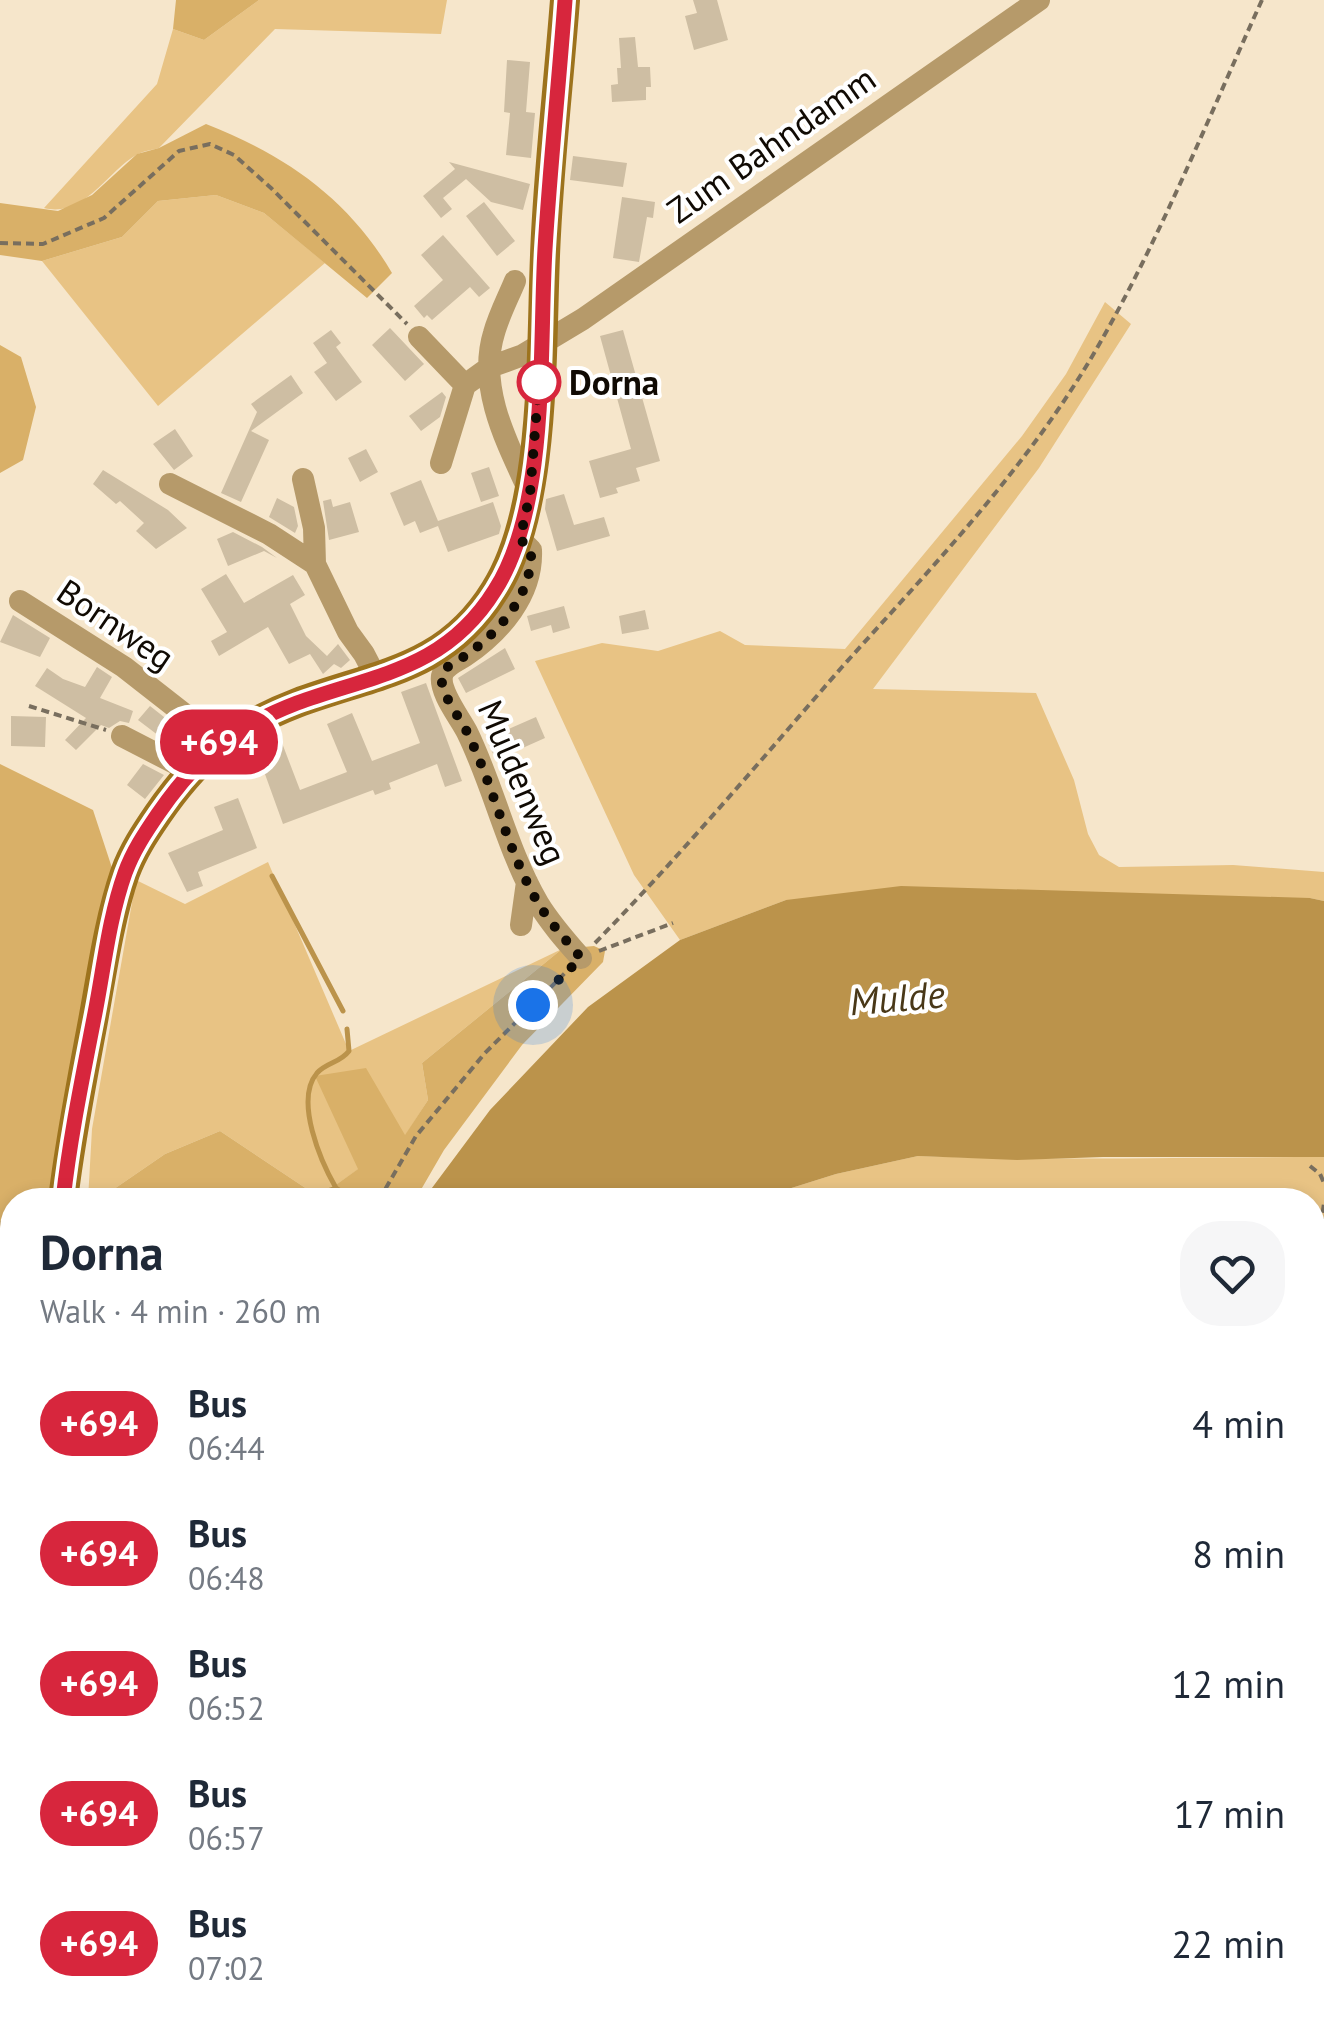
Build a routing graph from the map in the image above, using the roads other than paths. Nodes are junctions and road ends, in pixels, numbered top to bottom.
1 (564, 0) edge
2 (1040, 0) edge
3 (515, 281) dead end
4 (419, 337) road end
5 (540, 344) junction
6 (490, 366) junction
7 (465, 385) junction
8 (441, 463) dead end
9 (303, 479) dead end
10 (170, 484) dead end
11 (530, 494) junction
12 (520, 539) junction
13 (316, 564) junction
14 (20, 601) dead end
15 (377, 679) junction
16 (122, 736) road end
17 (220, 742) junction
18 (190, 771) junction
19 (527, 882) junction
20 (521, 925) dead end
21 (581, 958) road end
22 (65, 1188) edge

1 - 5 main road
2 - 5 street, Zum Bahndamm
3 - 6 street
4 - 7 street
5 - 6 street, Zum Bahndamm
5 - 11 main road
6 - 7 street, Zum Bahndamm
6 - 11 street
7 - 8 street
9 - 13 street
10 - 13 street
11 - 12 main road
12 - 15 main road
12 - 19 street, Muldenweg
13 - 15 street
14 - 17 street, Bornweg
15 - 17 main road
16 - 18 street
17 - 18 main road
18 - 22 main road
19 - 20 street
19 - 21 street, Muldenweg

